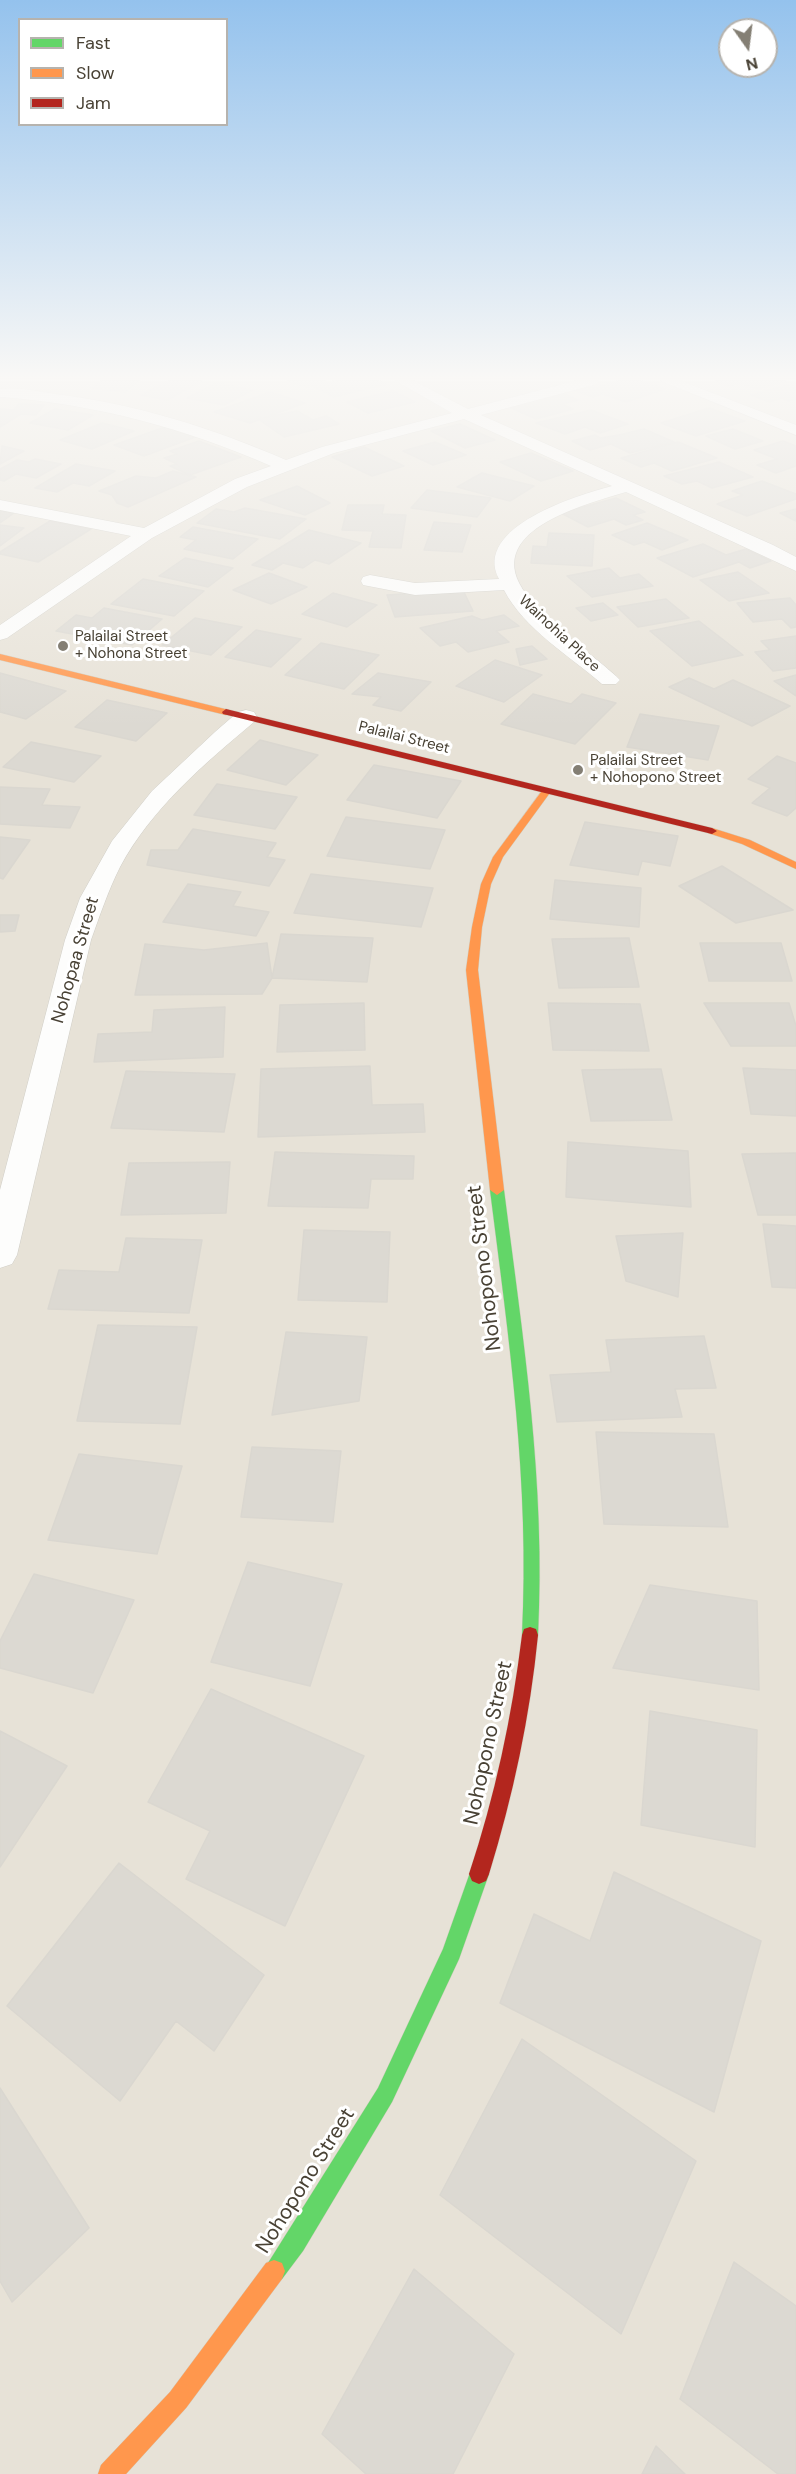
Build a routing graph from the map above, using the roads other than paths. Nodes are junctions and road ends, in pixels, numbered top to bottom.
1 (216, 496) edge
2 (593, 496) edge
3 (651, 496) edge
4 (0, 505) edge
5 (146, 534) junction
6 (796, 565) edge
7 (370, 581) dead end
8 (509, 584) junction
9 (0, 634) edge
10 (0, 657) edge
11 (609, 680) dead end
12 (246, 717) junction
13 (547, 790) junction
14 (796, 866) edge
15 (0, 1255) edge
16 (110, 2474) edge

1 - 5 street
2 - 8 street, Wainohia Place
3 - 6 street
4 - 5 street
5 - 9 street
7 - 8 street
8 - 11 street, Wainohia Place
10 - 12 street, Palailai Street
12 - 13 street, Palailai Street
12 - 15 street, Nohopaa Street
13 - 14 street, Palailai Street
13 - 16 street, Nohopono Street

